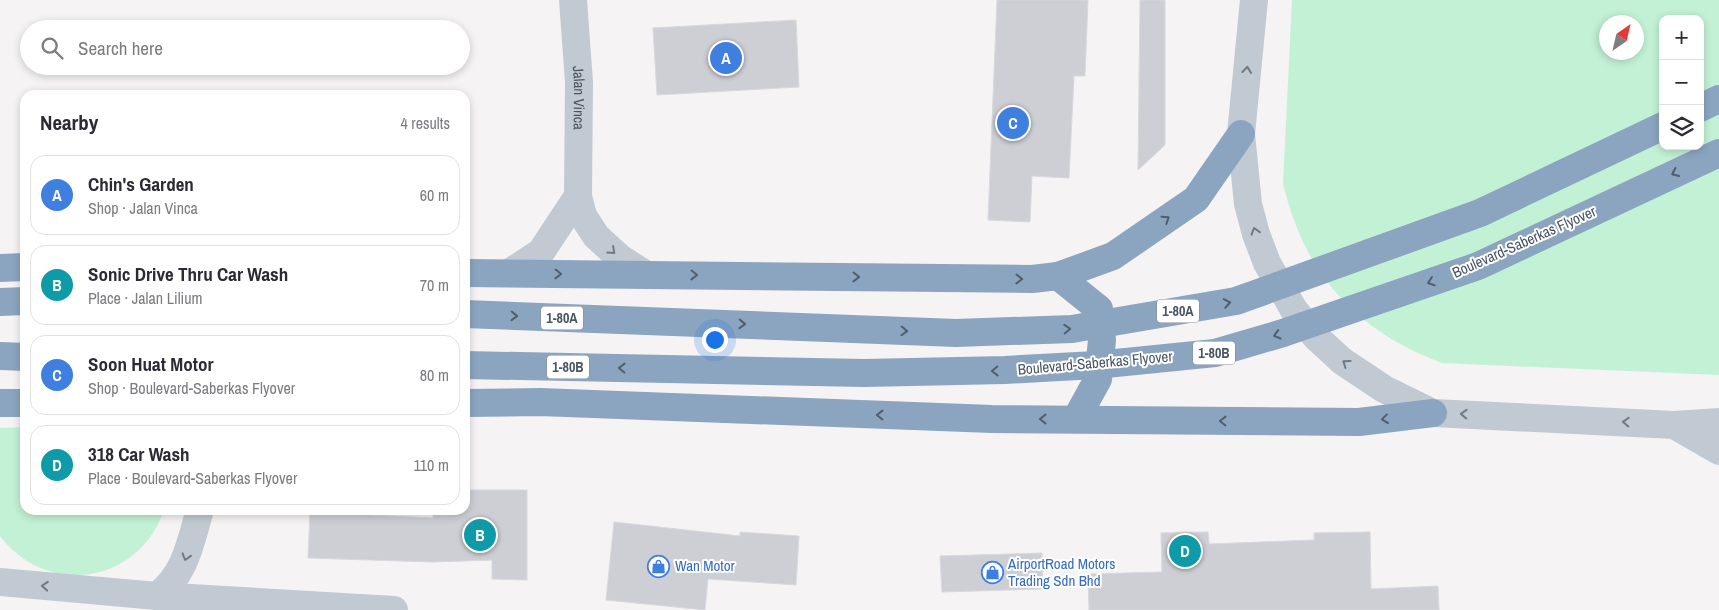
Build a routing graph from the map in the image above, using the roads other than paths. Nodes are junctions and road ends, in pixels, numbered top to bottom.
1 (573, 0) edge
2 (1254, 0) edge
3 (1719, 99) edge
4 (1704, 106) edge
5 (1659, 128) edge
6 (1241, 134) junction
7 (1719, 153) edge
8 (578, 196) junction
9 (20, 267) edge
10 (0, 268) edge
11 (470, 273) edge
12 (509, 273) junction
13 (645, 274) junction
14 (1058, 276) junction
15 (0, 302) edge
16 (20, 302) edge
17 (470, 314) edge
18 (0, 356) edge
19 (20, 357) edge
20 (470, 365) edge
21 (470, 402) edge
22 (0, 403) edge
23 (20, 403) edge
24 (1433, 413) junction
25 (1076, 419) junction
26 (1719, 422) edge
27 (1674, 425) junction
28 (1719, 451) edge
29 (198, 515) edge
30 (0, 582) edge
31 (158, 596) junction
32 (394, 610) edge

1 - 8 street, Jalan Vinca
6 -> 2 street
3 - 4 highway
17 -> 5 highway, 1-80A
14 -> 6 highway
24 -> 6 street
7 -> 20 highway, Boulevard-Saberkas Flyover / 1-80B
8 - 12 street
8 -> 13 street, Jalan Vinca
9 - 10 highway
11 - 12 highway
12 -> 13 highway
13 -> 14 highway
14 - 25 highway
15 - 16 highway
18 - 19 highway
25 -> 21 highway
22 - 23 highway
24 -> 25 highway
27 -> 24 street
26 - 27 street
27 - 28 street
29 -> 31 street
31 -> 30 street
31 - 32 street

